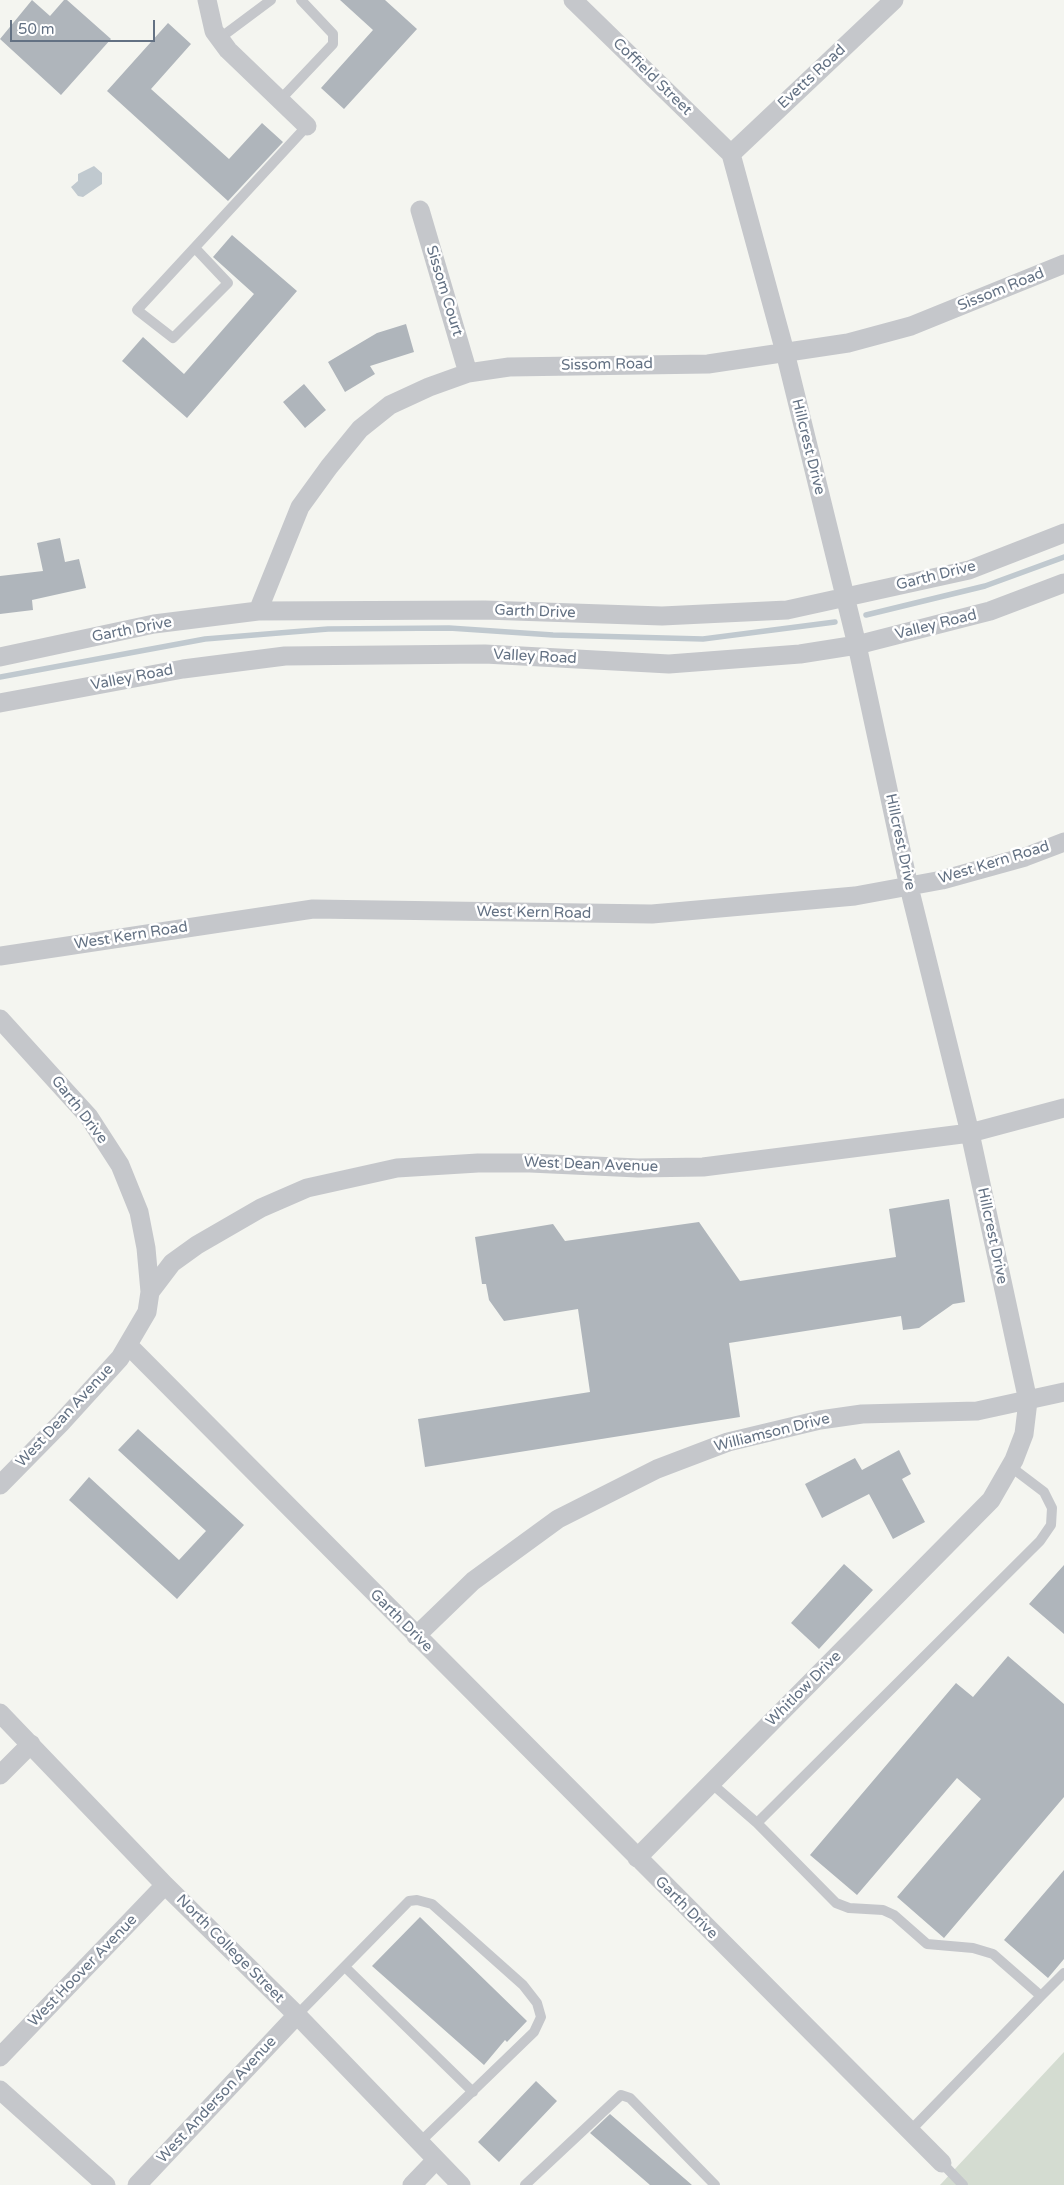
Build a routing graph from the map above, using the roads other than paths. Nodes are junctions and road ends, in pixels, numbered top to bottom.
1 (207, 0) edge
2 (271, 0) edge
3 (300, 0) edge
4 (573, 0) edge
5 (894, 0) edge
6 (220, 38) junction
7 (280, 100) junction
8 (307, 126) joint
9 (731, 154) junction
10 (420, 210) dead end
11 (195, 248) junction
12 (1064, 264) edge
13 (785, 352) junction
14 (468, 373) junction
15 (1064, 533) edge
16 (1064, 583) edge
17 (846, 598) junction
18 (258, 611) junction
19 (857, 645) junction
20 (0, 657) edge
21 (0, 703) edge
22 (1064, 842) edge
23 (909, 887) junction
24 (0, 956) edge
25 (0, 1019) edge
26 (1064, 1108) edge
27 (970, 1133) junction
28 (150, 1292) junction
29 (129, 1346) junction
30 (1064, 1392) edge
31 (1028, 1401) junction
32 (1011, 1467) junction
33 (0, 1485) edge
34 (972, 1519) joint
35 (416, 1636) junction
36 (0, 1713) edge
37 (31, 1744) junction
38 (0, 1776) edge
39 (711, 1783) junction
40 (757, 1823) junction
41 (637, 1858) junction
42 (165, 1885) junction
43 (345, 1967) junction
44 (1064, 1973) edge
45 (1041, 1996) junction
46 (297, 2015) junction
47 (0, 2057) edge
48 (0, 2090) edge
49 (473, 2092) junction
50 (910, 2130) junction
51 (419, 2143) junction
52 (436, 2160) junction
53 (942, 2163) joint
54 (106, 2185) edge
55 (137, 2185) edge
56 (412, 2185) edge
57 (461, 2185) edge
58 (525, 2185) edge
59 (716, 2185) edge
60 (963, 2185) edge

1 - 6 street
2 - 6 lane
3 - 7 lane
4 - 9 street, Coffield Street
5 - 9 street, Evetts Road
6 - 7 street
7 - 8 street
8 - 11 lane
9 - 13 street, Hillcrest Drive
10 - 14 street, Sissom Court
11 - 11 lane
12 - 13 street, Sissom Road
13 - 14 street, Sissom Road
13 - 17 street, Hillcrest Drive
14 - 18 street, Sissom Road
15 - 17 street, Garth Drive
16 - 19 street, Valley Road
17 - 18 street, Garth Drive
17 - 19 street, Hillcrest Drive
18 - 20 street, Garth Drive
19 - 21 street, Valley Road
19 - 23 street, Hillcrest Drive
22 - 23 street, West Kern Road
23 - 24 street, West Kern Road
23 - 27 street, Hillcrest Drive
25 - 28 street, Garth Drive
26 - 27 street, West Dean Avenue
27 - 28 street, West Dean Avenue
27 - 31 street, Hillcrest Drive
28 - 29 street, Garth Drive
29 - 33 street, West Dean Avenue
29 - 35 street, Garth Drive
30 - 31 street, Williamson Drive
31 - 32 street, Hillcrest Drive
31 - 35 street, Williamson Drive
32 - 34 street, Hillcrest Drive
32 - 40 lane
34 - 39 street, Whitlow Drive
35 - 41 street, Garth Drive
36 - 37 street, North College Street
37 - 38 street
37 - 42 street, North College Street
39 - 40 lane
39 - 41 street, Whitlow Drive
40 - 45 lane
41 - 50 street, Garth Drive
42 - 46 street, North College Street
42 - 47 street, West Hoover Avenue
43 - 46 lane
43 - 49 lane
43 - 49 lane
44 - 45 lane
45 - 50 lane
46 - 51 street, North College Street
46 - 55 street, West Anderson Avenue
48 - 54 street
49 - 51 lane
50 - 53 street, Garth Drive
51 - 52 street, North College Street
52 - 56 street
52 - 57 street, North College Street
53 - 60 lane
58 - 59 lane

